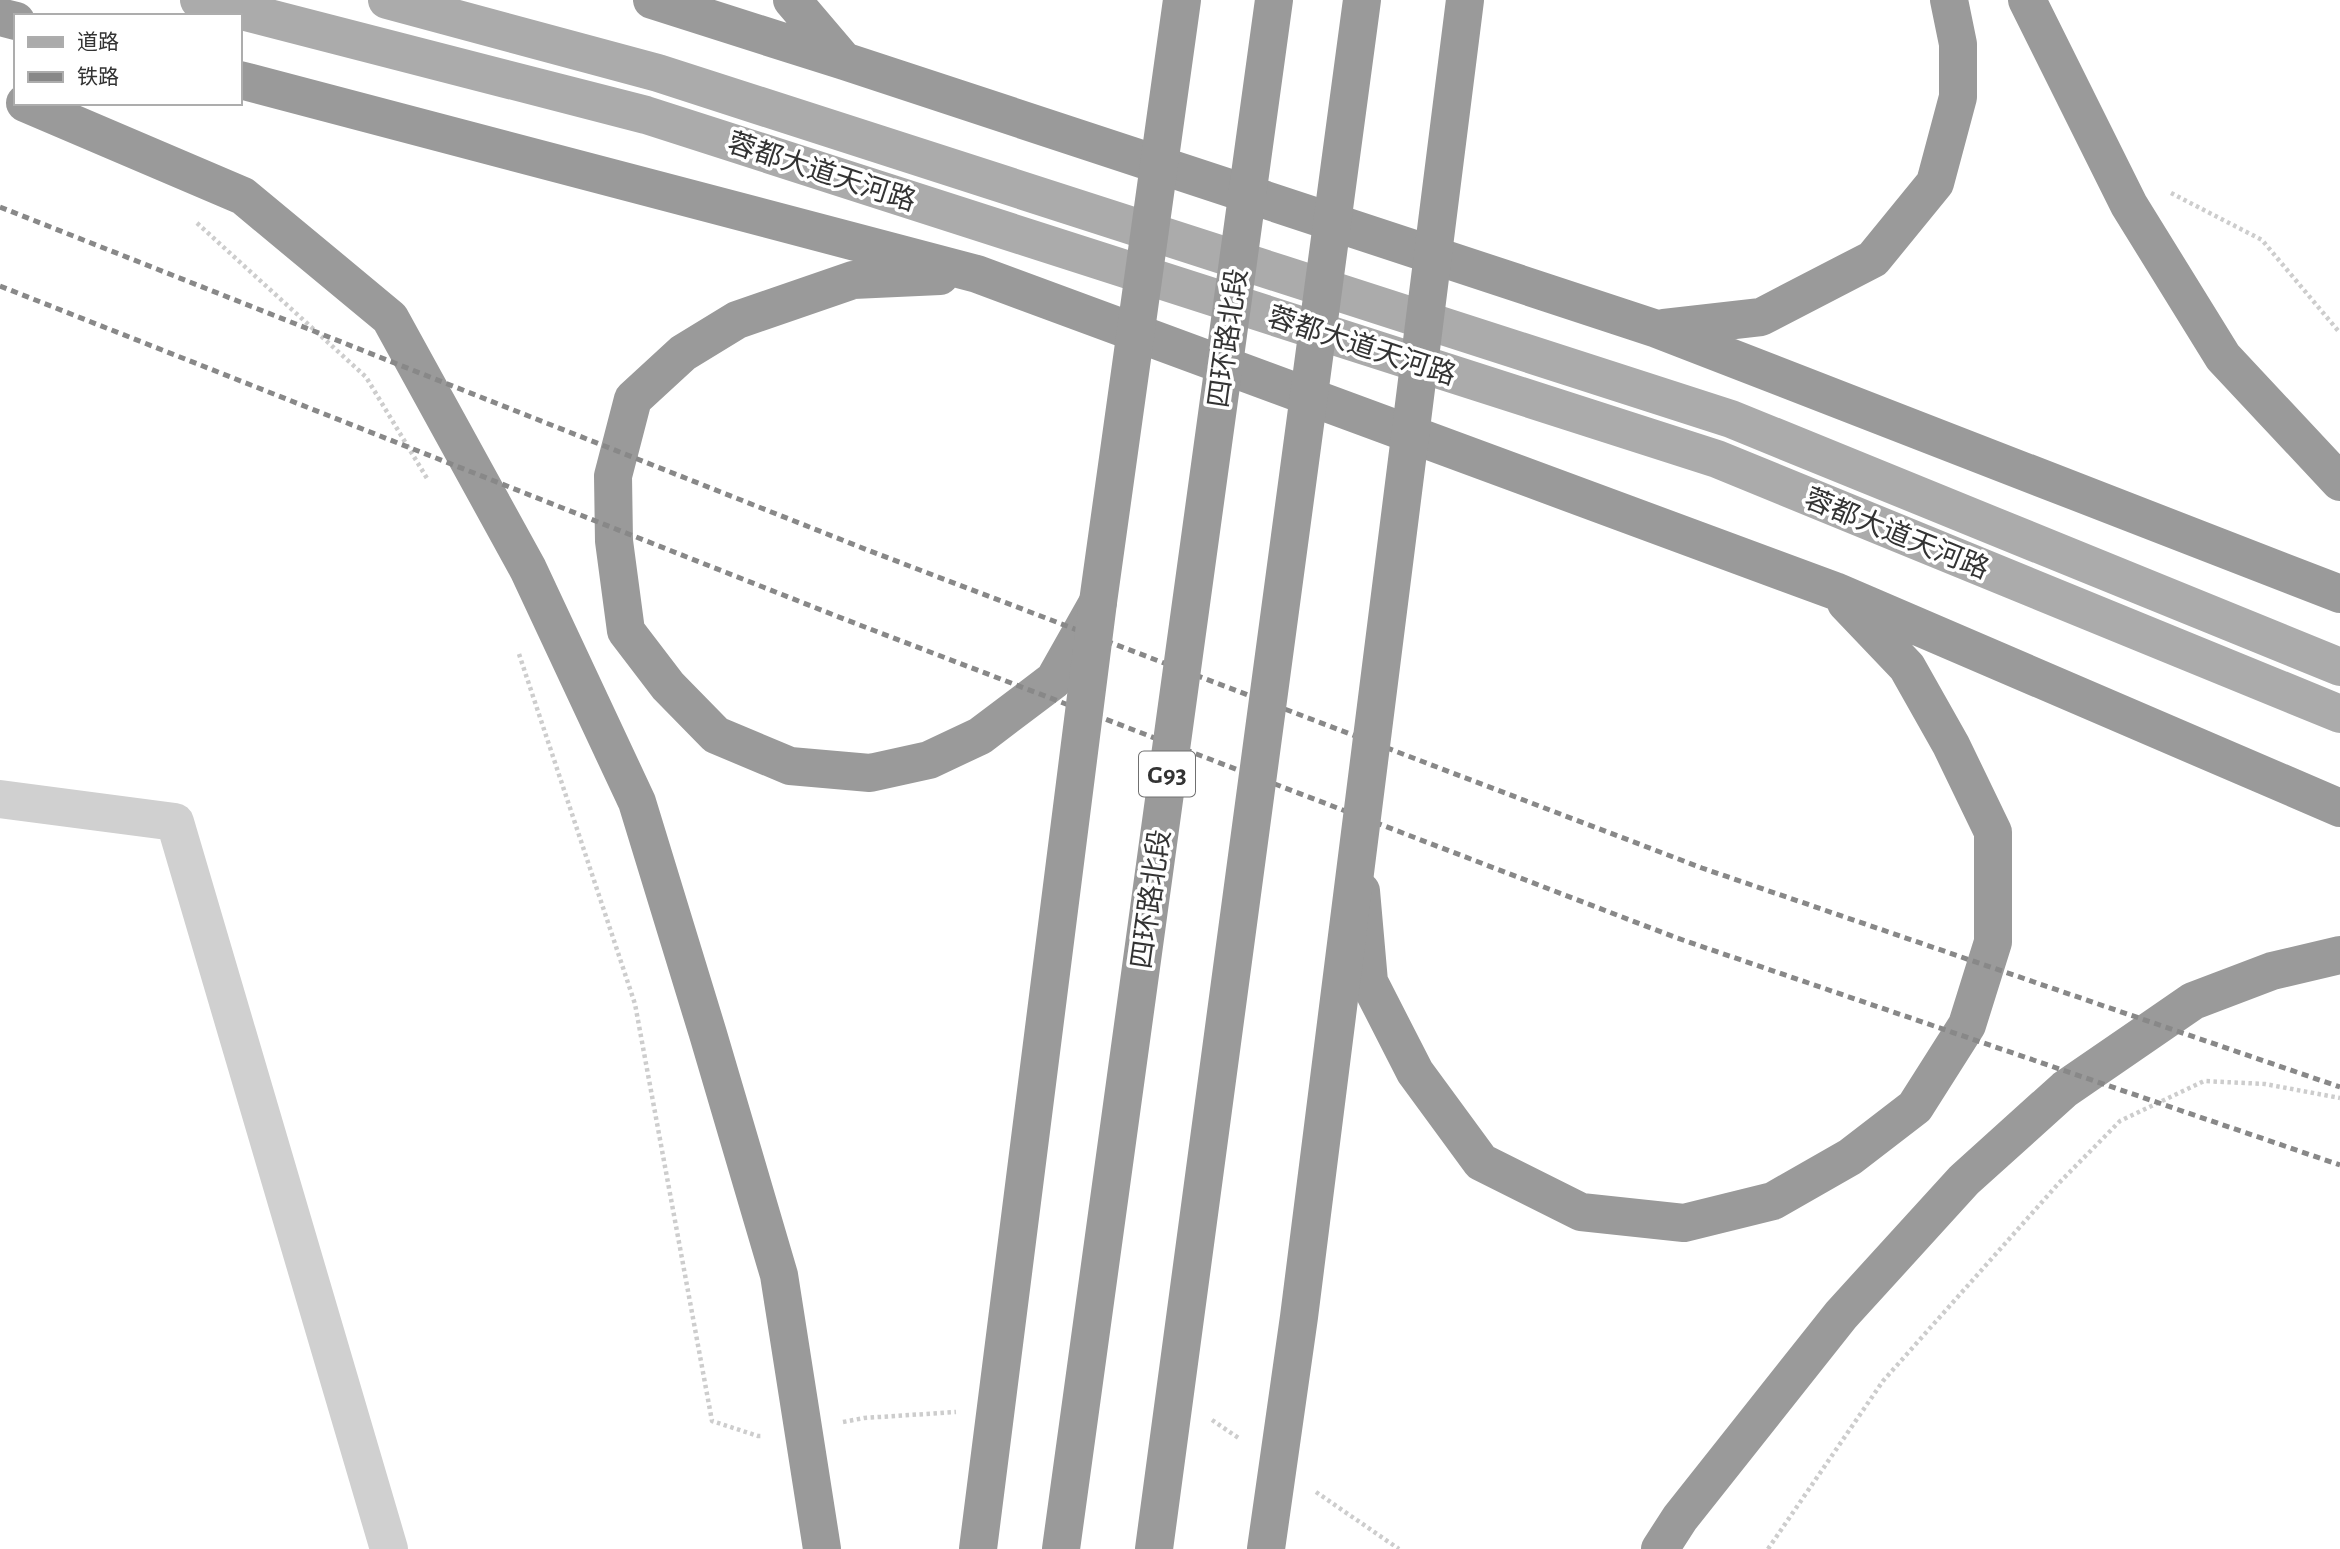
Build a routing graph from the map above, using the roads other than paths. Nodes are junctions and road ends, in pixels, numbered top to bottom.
1 (199, 0) edge
2 (387, 0) edge
3 (652, 0) edge
4 (792, 0) edge
5 (1182, 0) edge
6 (1274, 0) edge
7 (1362, 0) edge
8 (1949, 0) edge
9 (2027, 0) edge
10 (1468, 7) edge
11 (844, 61) junction
12 (242, 81) edge
13 (29, 105) edge
14 (977, 274) junction
15 (1657, 329) junction
16 (2340, 482) edge
17 (1835, 591) junction
18 (2340, 594) edge
19 (1098, 602) junction
20 (2340, 667) edge
21 (2340, 714) edge
22 (0, 799) edge
23 (2340, 808) edge
24 (1357, 850) junction
25 (2340, 955) edge
26 (389, 1549) edge
27 (822, 1549) edge
28 (978, 1549) edge
29 (1061, 1549) edge
30 (1154, 1549) edge
31 (1266, 1549) edge
32 (1660, 1549) edge

1 - 21 main road, 蓉都大道天河路
2 - 20 main road, 蓉都大道天河路
3 - 11 highway
4 - 11 highway
5 - 19 highway, bridge
6 - 29 highway, 四环路北段 / G93, bridge
7 - 30 highway, bridge
8 - 15 highway
9 - 16 highway
10 - 24 highway, bridge
11 - 15 highway
12 - 14 highway
13 - 27 highway
14 - 17 highway
14 - 19 highway
15 - 18 highway
17 - 23 highway
17 - 24 highway, bridge
19 - 28 highway, bridge
22 - 26 street
24 - 31 highway, bridge
25 - 32 highway

